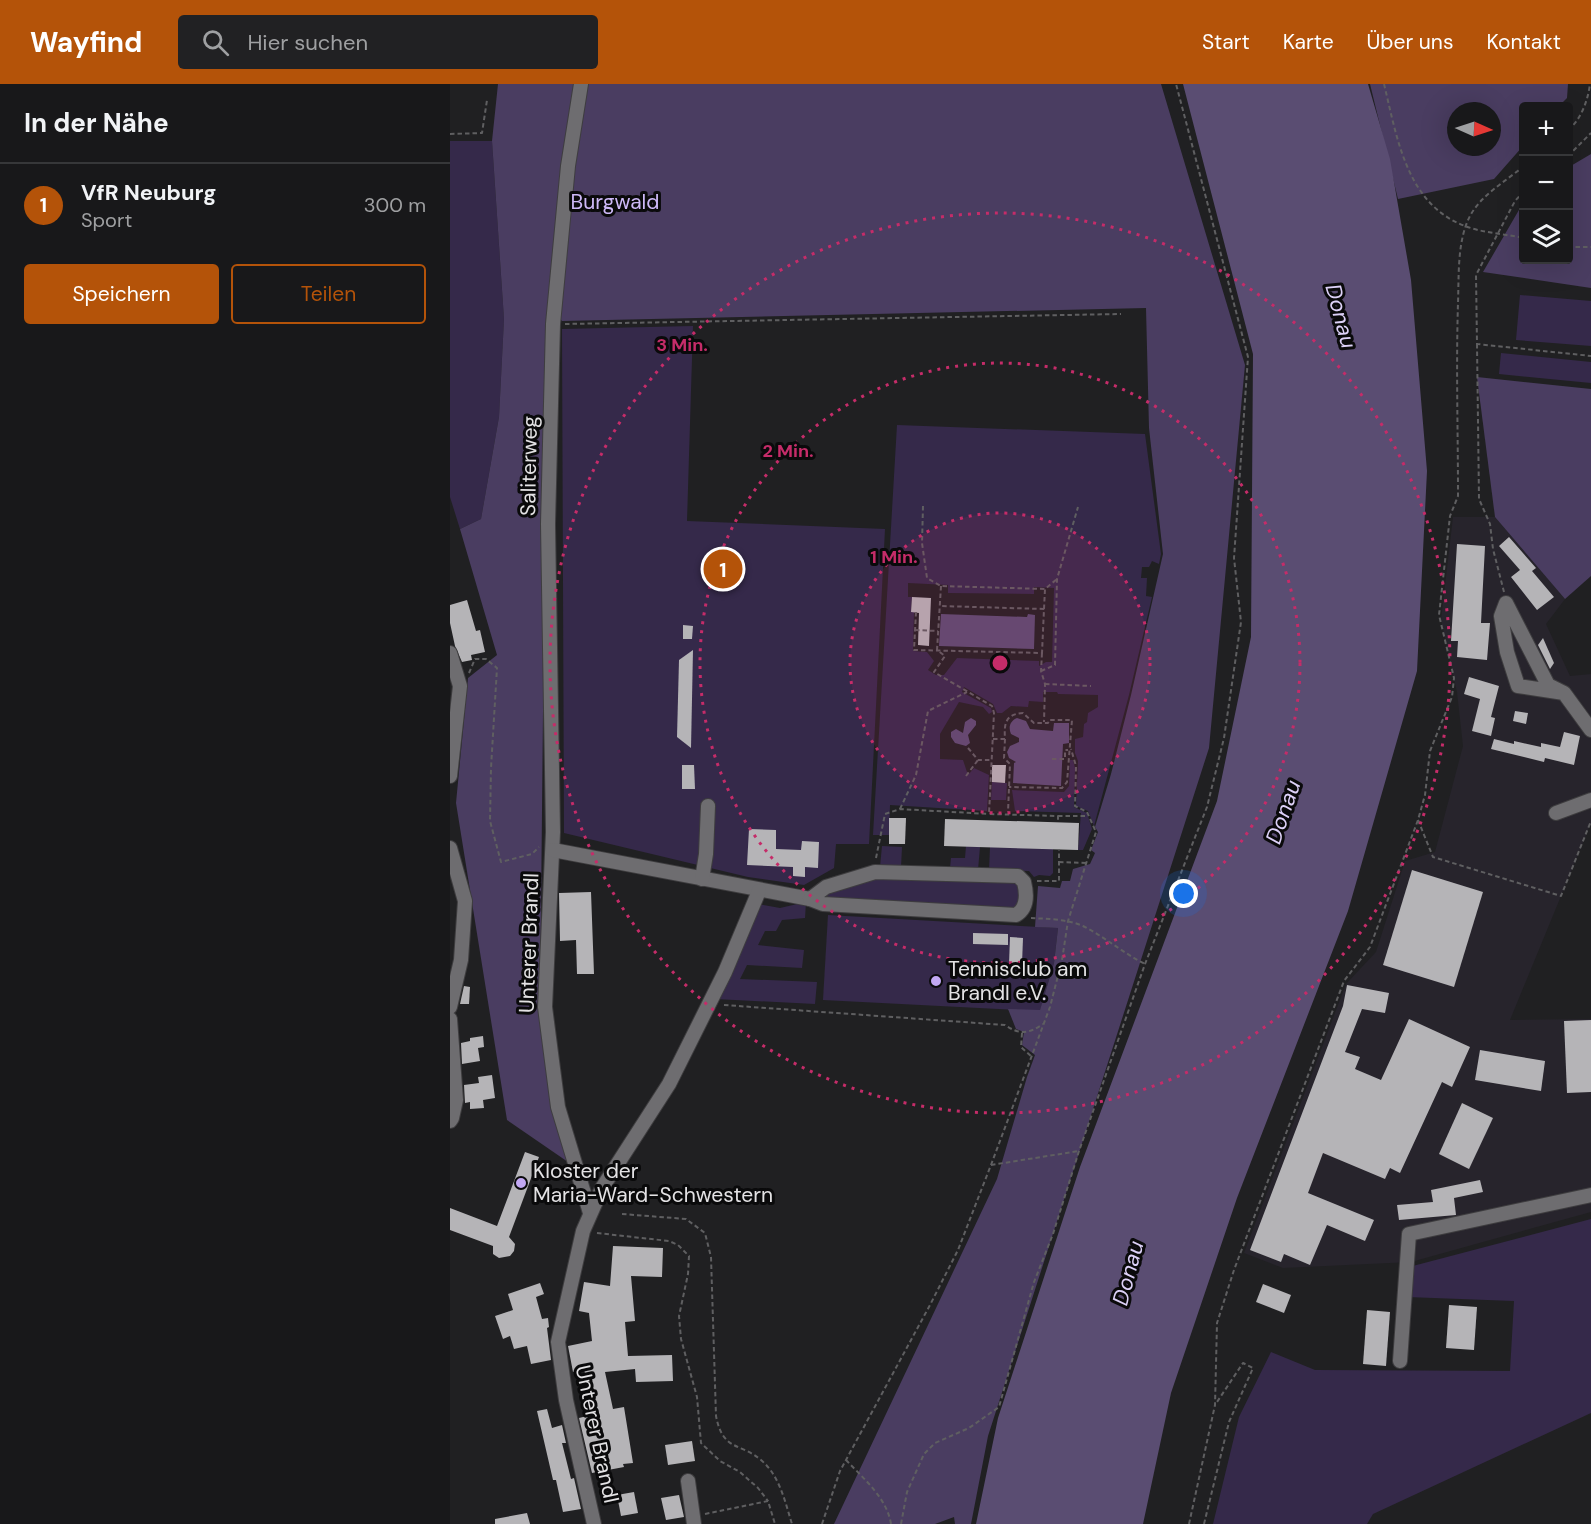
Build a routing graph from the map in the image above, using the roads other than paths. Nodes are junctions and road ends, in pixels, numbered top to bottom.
1 (581, 84) edge
2 (450, 653) edge
3 (1564, 693) junction
4 (1591, 730) edge
5 (450, 776) edge
6 (1591, 800) edge
7 (708, 807) dead end
8 (1556, 813) dead end
9 (450, 848) edge
10 (553, 850) junction
11 (702, 879) junction
12 (759, 891) junction
13 (810, 899) junction
14 (450, 1007) edge
15 (450, 1019) edge
16 (450, 1121) edge
17 (1591, 1195) edge
18 (590, 1213) junction
19 (1400, 1361) dead end
20 (688, 1481) dead end
21 (694, 1520) edge
22 (594, 1524) edge

1 - 10 street, Saliterweg
2 - 5 street
3 - 3 street
3 - 4 street
6 - 8 street
7 - 11 street
9 - 14 street
10 - 11 street
10 - 18 street, Unterer Brandl
11 - 12 street
12 - 13 street
12 - 18 street, Unterer Brandl
13 - 13 street
15 - 16 street
17 - 19 street
18 - 22 street, Unterer Brandl
20 - 21 street

